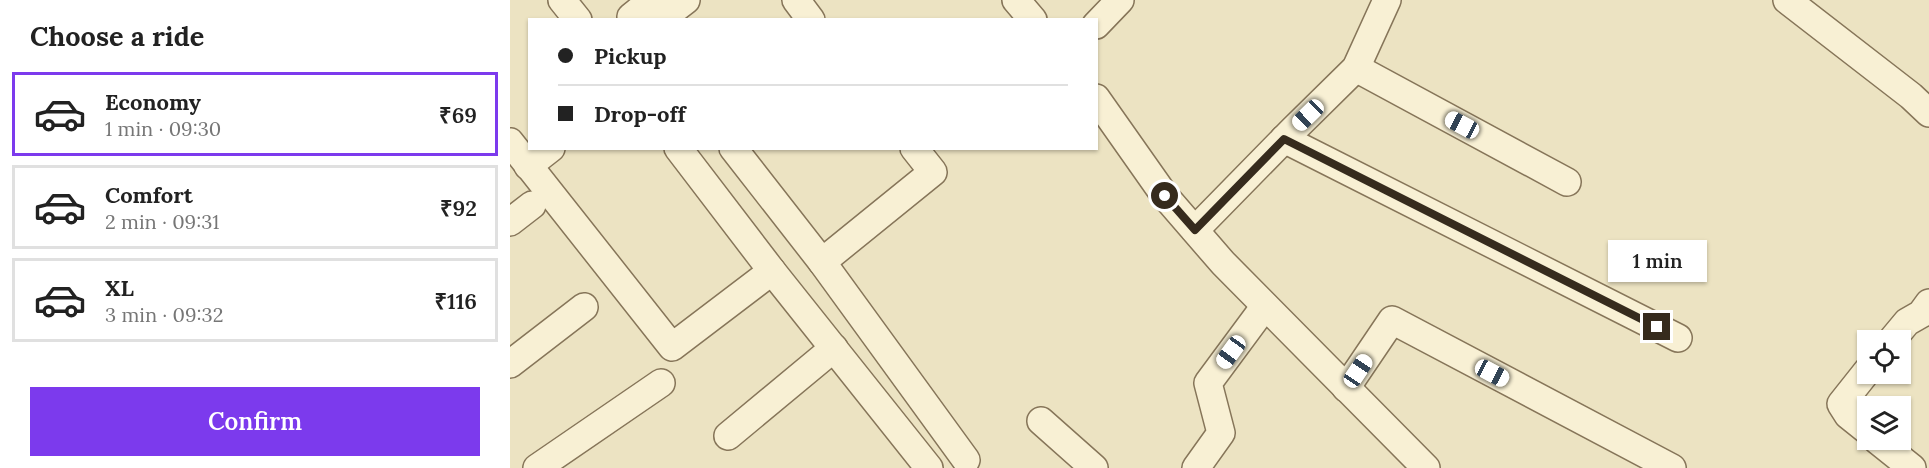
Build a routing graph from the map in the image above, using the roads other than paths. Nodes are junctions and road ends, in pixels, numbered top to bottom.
1 (562, 0) edge
2 (652, 0) edge
3 (686, 0) edge
4 (796, 0) edge
5 (1016, 0) edge
6 (1120, 0) edge
7 (1387, 0) edge
8 (1795, 2) edge
9 (627, 12) edge
10 (576, 18) edge
11 (663, 18) edge
12 (810, 18) edge
13 (1031, 18) edge
14 (1098, 24) edge
15 (1356, 68) junction
16 (1098, 102) edge
17 (1929, 113) edge
18 (1284, 139) junction
19 (510, 142) edge
20 (548, 150) edge
21 (680, 150) edge
22 (735, 150) edge
23 (916, 150) edge
24 (528, 166) junction
25 (1567, 182) dead end
26 (532, 205) dead end
27 (510, 222) edge
28 (1195, 230) junction
29 (822, 262) junction
30 (772, 271) junction
31 (1265, 306) junction
32 (584, 307) dead end
33 (1926, 312) edge
34 (1900, 330) edge
35 (1678, 338) dead end
36 (834, 348) junction
37 (510, 364) edge
38 (661, 382) dead end
39 (1857, 384) edge
40 (1346, 388) junction
41 (1041, 421) dead end
42 (1857, 422) edge
43 (728, 436) dead end
44 (1890, 450) edge
45 (966, 460) dead end
46 (537, 468) edge
47 (929, 468) edge
48 (1094, 468) edge
49 (1197, 468) edge
50 (1426, 468) edge
51 (1672, 468) edge
52 (1912, 468) edge

1 - 10 street
2 - 9 street
3 - 11 street
4 - 12 street
5 - 13 street
6 - 14 street
7 - 15 street
8 - 17 street
15 - 18 street
15 - 25 street
16 - 28 street
18 - 28 street
18 - 35 street
19 - 24 street
20 - 24 street
21 - 30 street
22 - 29 street
23 - 29 street
24 - 30 street
26 - 27 street
28 - 31 street
29 - 45 street
30 - 36 street
31 - 40 street
31 - 49 street
32 - 37 street
33 - 34 street
36 - 43 street
36 - 47 street
38 - 46 street
39 - 42 street
40 - 50 street
40 - 51 street
41 - 48 street
44 - 52 street

